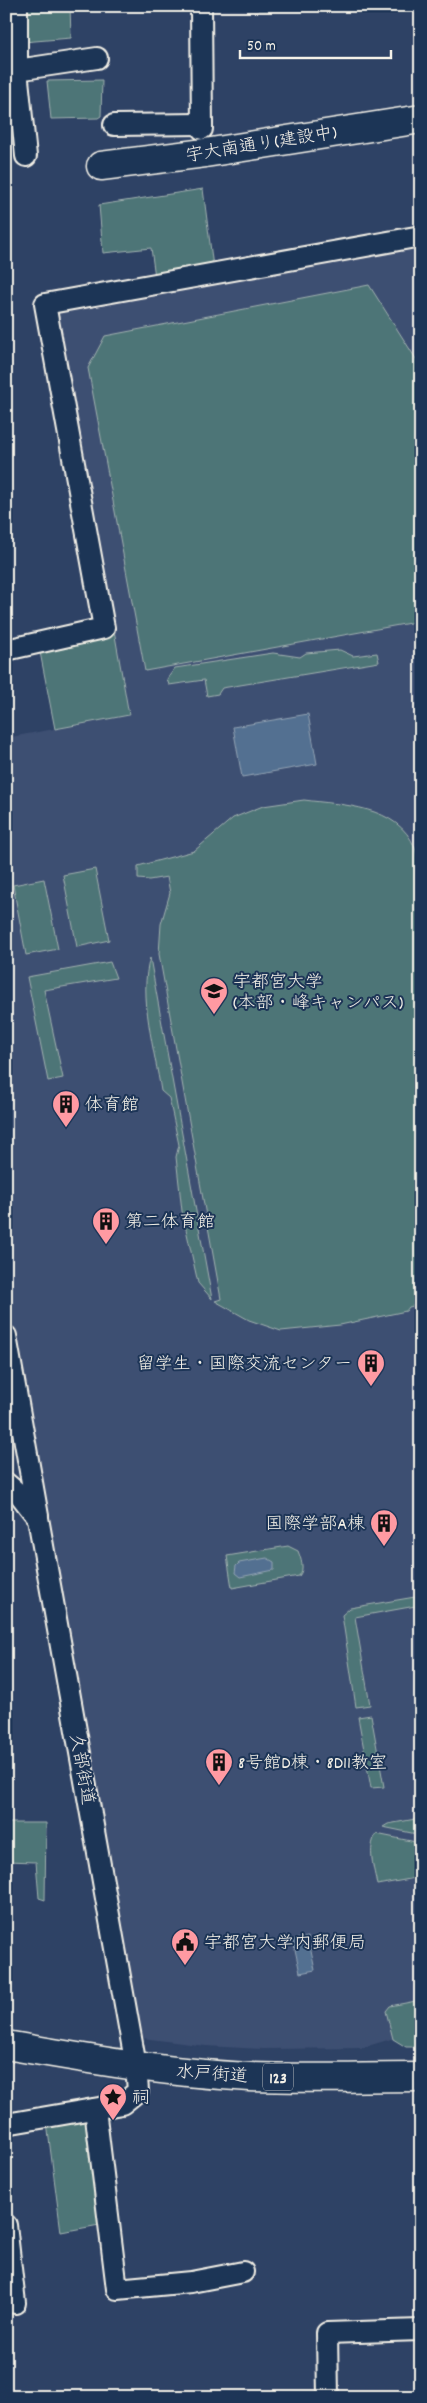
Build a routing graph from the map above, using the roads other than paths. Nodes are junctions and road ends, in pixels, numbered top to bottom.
1 (16, 6) edge
2 (201, 6) edge
3 (97, 58) dead end
4 (12, 71) edge
5 (421, 119) edge
6 (114, 125) dead end
7 (26, 156) dead end
8 (101, 166) dead end
9 (421, 236) edge
10 (6, 650) edge
11 (6, 1336) edge
12 (6, 1483) edge
13 (38, 1518) junction
14 (6, 2045) edge
15 (136, 2066) junction
16 (421, 2077) edge
17 (95, 2109) junction
18 (6, 2124) edge
19 (6, 2225) edge
20 (243, 2272) dead end
21 (15, 2303) dead end
22 (421, 2330) edge
23 (328, 2397) edge

1 - 4 street
2 - 6 street
3 - 4 street
4 - 7 street
5 - 8 main road, 宇大南通り(建設中)
9 - 10 street
11 - 13 street
12 - 13 street, 久部街道
13 - 15 street, 久部街道
14 - 15 main road, 水戸街道 / 123
15 - 16 main road, 水戸街道 / 123
15 - 17 street, 久部街道
17 - 18 street
17 - 20 street
19 - 21 street
22 - 23 street

